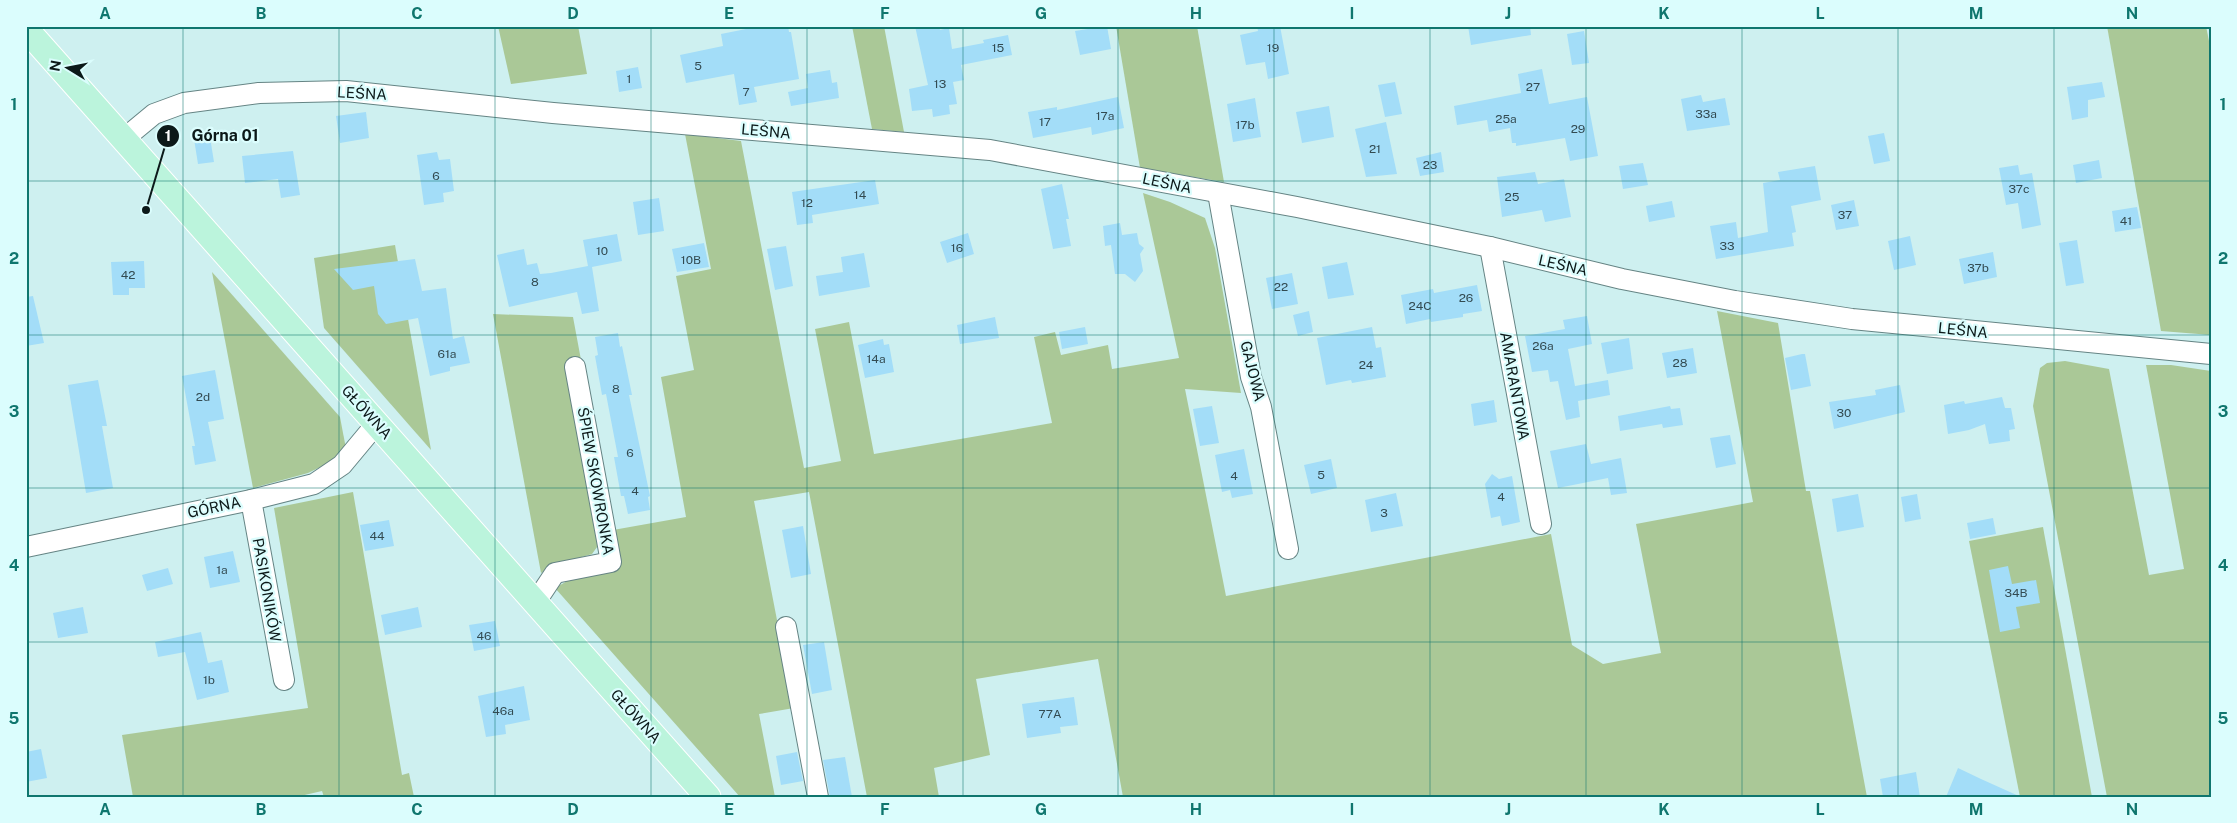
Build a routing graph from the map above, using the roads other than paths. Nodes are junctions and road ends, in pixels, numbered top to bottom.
1 (26, 29) edge
2 (125, 138) junction
3 (1218, 193) junction
4 (1490, 247) junction
5 (2211, 354) edge
6 (575, 367) dead end
7 (377, 423) junction
8 (251, 500) junction
9 (1541, 524) dead end
10 (26, 546) edge
11 (1288, 549) dead end
12 (535, 603) junction
13 (786, 627) dead end
14 (284, 680) dead end
15 (708, 797) edge
16 (818, 797) edge

1 - 2 main road, GŁÓWNA
2 - 3 street, LEŚNA
2 - 7 main road, GŁÓWNA
3 - 4 street, LEŚNA
3 - 11 street, GAJOWA
4 - 5 street, LEŚNA
4 - 9 street, AMARANTOWA
6 - 12 street, ŚPIEW SKOWRONKA
7 - 8 street, GÓRNA
7 - 12 main road, GŁÓWNA
8 - 10 street, GÓRNA
8 - 14 street, PASIKONIKÓW
12 - 15 main road, GŁÓWNA
13 - 16 street

